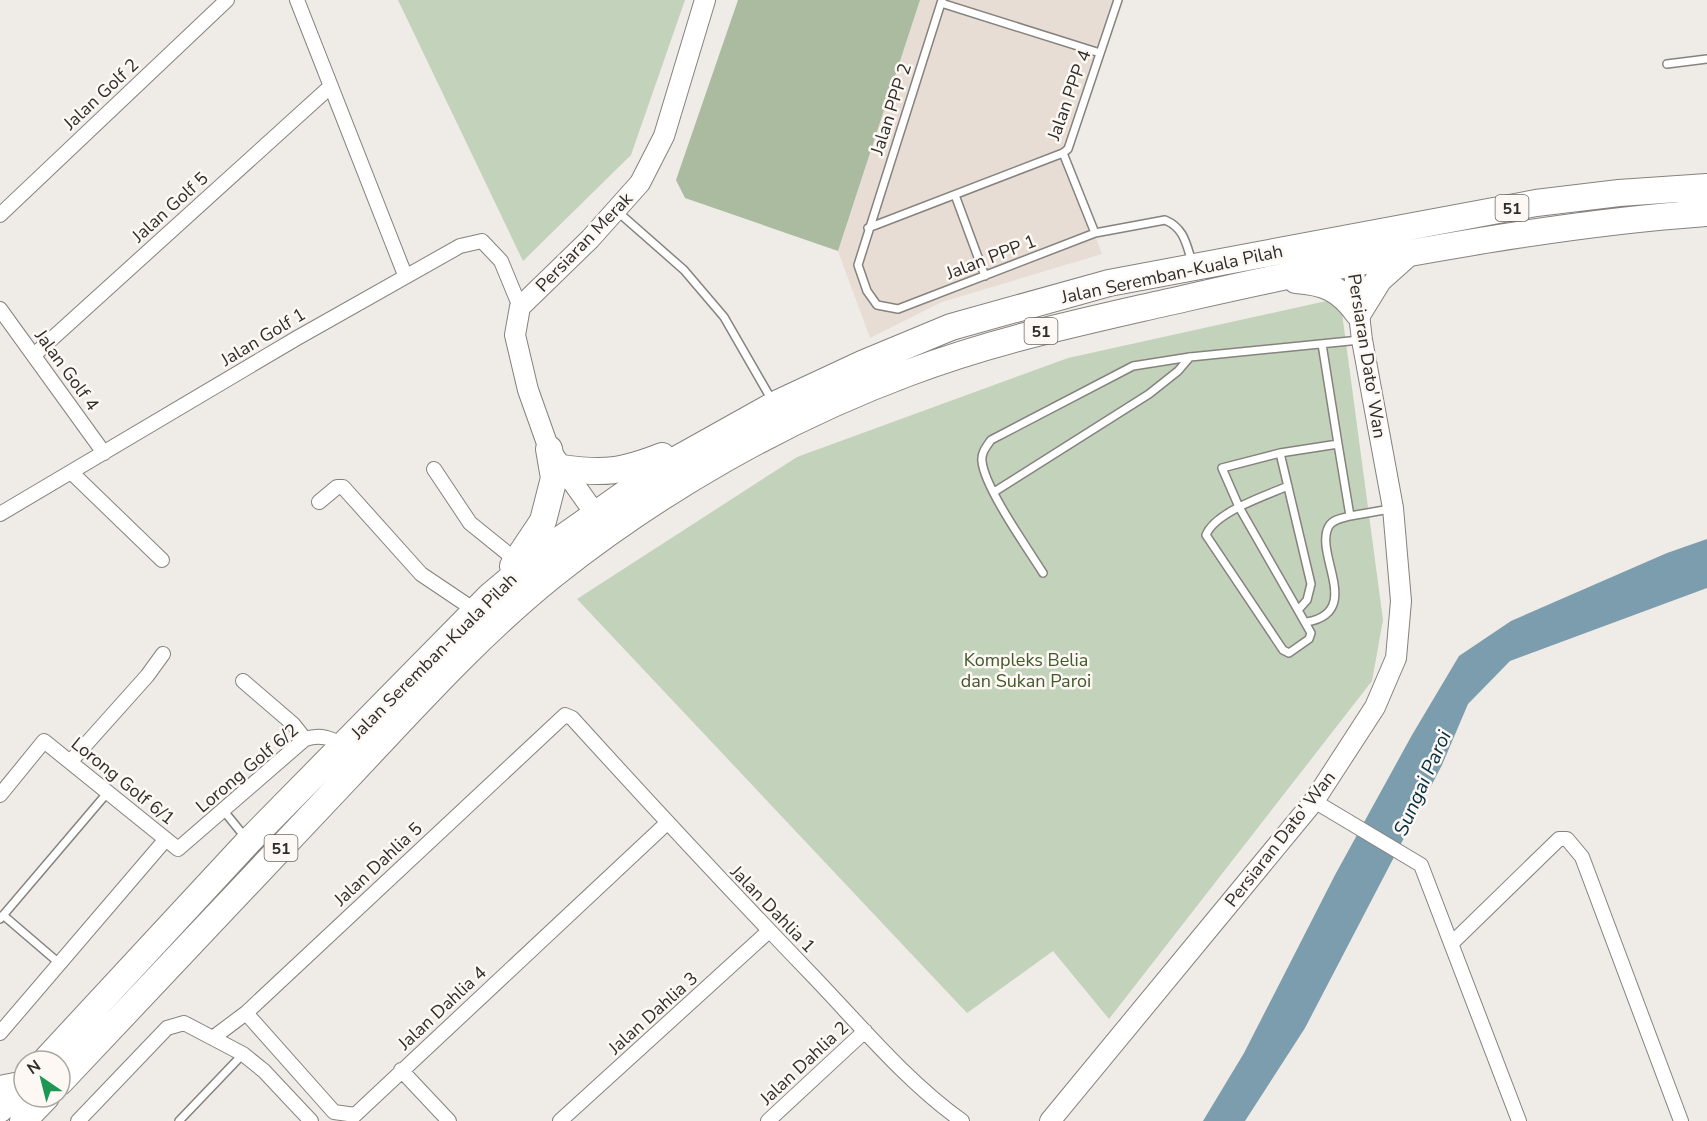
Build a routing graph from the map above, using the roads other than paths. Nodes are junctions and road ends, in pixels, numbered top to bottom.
1 (227, 0) edge
2 (297, 0) edge
3 (705, 0) edge
4 (1118, 0) edge
5 (942, 2) edge
6 (1100, 53) junction
7 (1707, 59) edge
8 (1667, 64) dead end
9 (330, 86) junction
10 (1064, 153) junction
11 (1707, 188) edge
12 (955, 195) junction
13 (616, 210) junction
14 (1707, 213) edge
15 (0, 215) edge
16 (868, 228) junction
17 (1095, 233) junction
18 (1319, 243) junction
19 (1407, 254) junction
20 (1353, 263) junction
21 (1193, 267) junction
22 (405, 276) junction
23 (985, 276) junction
24 (1272, 278) junction
25 (520, 307) junction
26 (0, 309) edge
27 (897, 309) joint
28 (1358, 313) junction
29 (1362, 340) junction
30 (1322, 344) junction
31 (33, 355) junction
32 (1190, 357) junction
33 (767, 409) junction
34 (1338, 444) junction
35 (104, 453) junction
36 (1280, 453) junction
37 (555, 459) junction
38 (434, 469) dead end
39 (71, 472) junction
40 (1288, 486) junction
41 (994, 492) junction
42 (318, 502) dead end
43 (1239, 507) junction
44 (1393, 508) junction
45 (0, 514) edge
46 (1350, 516) junction
47 (603, 525) junction
48 (162, 560) dead end
49 (517, 561) junction
50 (1043, 573) dead end
51 (482, 604) junction
52 (1299, 609) junction
53 (1307, 622) junction
54 (163, 654) dead end
55 (459, 662) junction
56 (243, 681) dead end
57 (387, 701) junction
58 (565, 715) joint
59 (305, 739) junction
60 (344, 745) junction
61 (71, 761) junction
62 (108, 792) junction
63 (0, 795) edge
64 (1314, 801) junction
65 (223, 810) junction
66 (667, 823) junction
67 (165, 838) junction
68 (248, 842) junction
69 (178, 849) joint
70 (1, 917) edge
71 (769, 931) junction
72 (1452, 943) junction
73 (59, 963) junction
74 (246, 1013) junction
75 (865, 1031) junction
76 (0, 1033) edge
77 (214, 1037) junction
78 (56, 1049) edge
79 (243, 1054) junction
80 (72, 1069) edge
81 (401, 1070) junction
82 (12, 1096) edge
83 (0, 1109) edge
84 (34, 1109) edge
85 (23, 1121) edge
86 (78, 1121) edge
87 (179, 1121) edge
88 (311, 1121) edge
89 (449, 1121) edge
90 (560, 1121) edge
91 (768, 1121) edge
92 (962, 1121) edge
93 (1050, 1121) edge
94 (1519, 1121) edge
95 (1681, 1121) edge

1 - 15 street, Jalan Golf 2
2 - 9 street
3 - 13 street, Persiaran Merak
4 - 6 lane, Jalan PPP 4
5 - 6 lane
5 - 16 lane, Jalan PPP 2
6 - 10 lane, Jalan PPP 4
7 - 8 lane
9 - 22 street
9 - 31 street, Jalan Golf 5
10 - 12 lane
10 - 17 lane, Jalan PPP 4
11 - 18 highway, Jalan Seremban-Kuala Pilah / 51
12 - 16 lane
12 - 23 lane
13 - 25 street, Persiaran Merak
13 - 33 lane
14 - 19 highway, Jalan Seremban-Kuala Pilah / 51
16 - 27 lane, Jalan PPP 2
17 - 21 lane, Jalan PPP 1
17 - 23 lane, Jalan PPP 1
18 - 20 highway
18 - 21 highway, Jalan Seremban-Kuala Pilah / 51
19 - 20 highway, Jalan Seremban-Kuala Pilah / 51
19 - 28 highway
20 - 24 highway, Jalan Seremban-Kuala Pilah / 51
20 - 28 street, Persiaran Dato' Wan
21 - 33 highway, Jalan Seremban-Kuala Pilah / 51
22 - 25 street, Jalan Golf 1
22 - 35 street, Jalan Golf 1
23 - 27 lane, Jalan PPP 1
24 - 28 highway
24 - 47 highway, Jalan Seremban-Kuala Pilah / 51
25 - 37 street, Persiaran Merak
26 - 31 street, Jalan Golf 4
28 - 29 street, Persiaran Dato' Wan
29 - 30 lane
29 - 44 street, Persiaran Dato' Wan
30 - 32 lane
30 - 34 lane
31 - 35 street, Jalan Golf 4
32 - 41 lane
32 - 41 lane
33 - 37 highway
33 - 47 highway, Jalan Seremban-Kuala Pilah / 51
34 - 36 lane
34 - 46 lane
35 - 39 street, Jalan Golf 1
36 - 40 lane
36 - 43 lane
37 - 47 street, Persiaran Merak
37 - 49 highway
38 - 49 street
39 - 45 street, Jalan Golf 1
39 - 48 street
40 - 43 lane
40 - 52 lane
41 - 50 lane
42 - 51 street
43 - 52 lane
43 - 53 lane
44 - 46 lane
44 - 64 street, Persiaran Dato' Wan
46 - 53 lane
47 - 51 highway, Jalan Seremban-Kuala Pilah / 51
47 - 55 highway, Jalan Seremban-Kuala Pilah / 51
49 - 51 highway
51 - 57 highway, Jalan Seremban-Kuala Pilah / 51
52 - 53 lane
54 - 61 street
55 - 57 highway
55 - 80 highway, Jalan Seremban-Kuala Pilah / 51
56 - 59 street
57 - 60 highway, Jalan Seremban-Kuala Pilah / 51
58 - 66 street, Jalan Dahlia 1
58 - 74 street, Jalan Dahlia 5
59 - 60 street, Lorong Golf 6/2
59 - 65 street, Lorong Golf 6/2
60 - 68 highway, Jalan Seremban-Kuala Pilah / 51
61 - 62 street, Lorong Golf 6/1
61 - 63 street, Lorong Golf 6/1
62 - 67 street, Lorong Golf 6/1
62 - 70 lane
64 - 72 street
64 - 93 street, Persiaran Dato' Wan
65 - 68 lane
65 - 69 street, Lorong Golf 6/2
66 - 71 street, Jalan Dahlia 1
66 - 81 street, Jalan Dahlia 4
67 - 69 street, Lorong Golf 6/1
67 - 73 street
68 - 78 highway, Jalan Seremban-Kuala Pilah / 51
70 - 73 lane
71 - 75 street, Jalan Dahlia 1
71 - 90 street, Jalan Dahlia 3
72 - 94 street
72 - 95 street
73 - 76 street
74 - 77 street, Jalan Dahlia 5
74 - 81 street, Jalan Dahlia 4
75 - 91 street, Jalan Dahlia 2
75 - 92 street, Jalan Dahlia 1
77 - 79 street
77 - 86 street
79 - 87 lane
79 - 88 street
81 - 89 street
82 - 83 highway
84 - 85 highway

